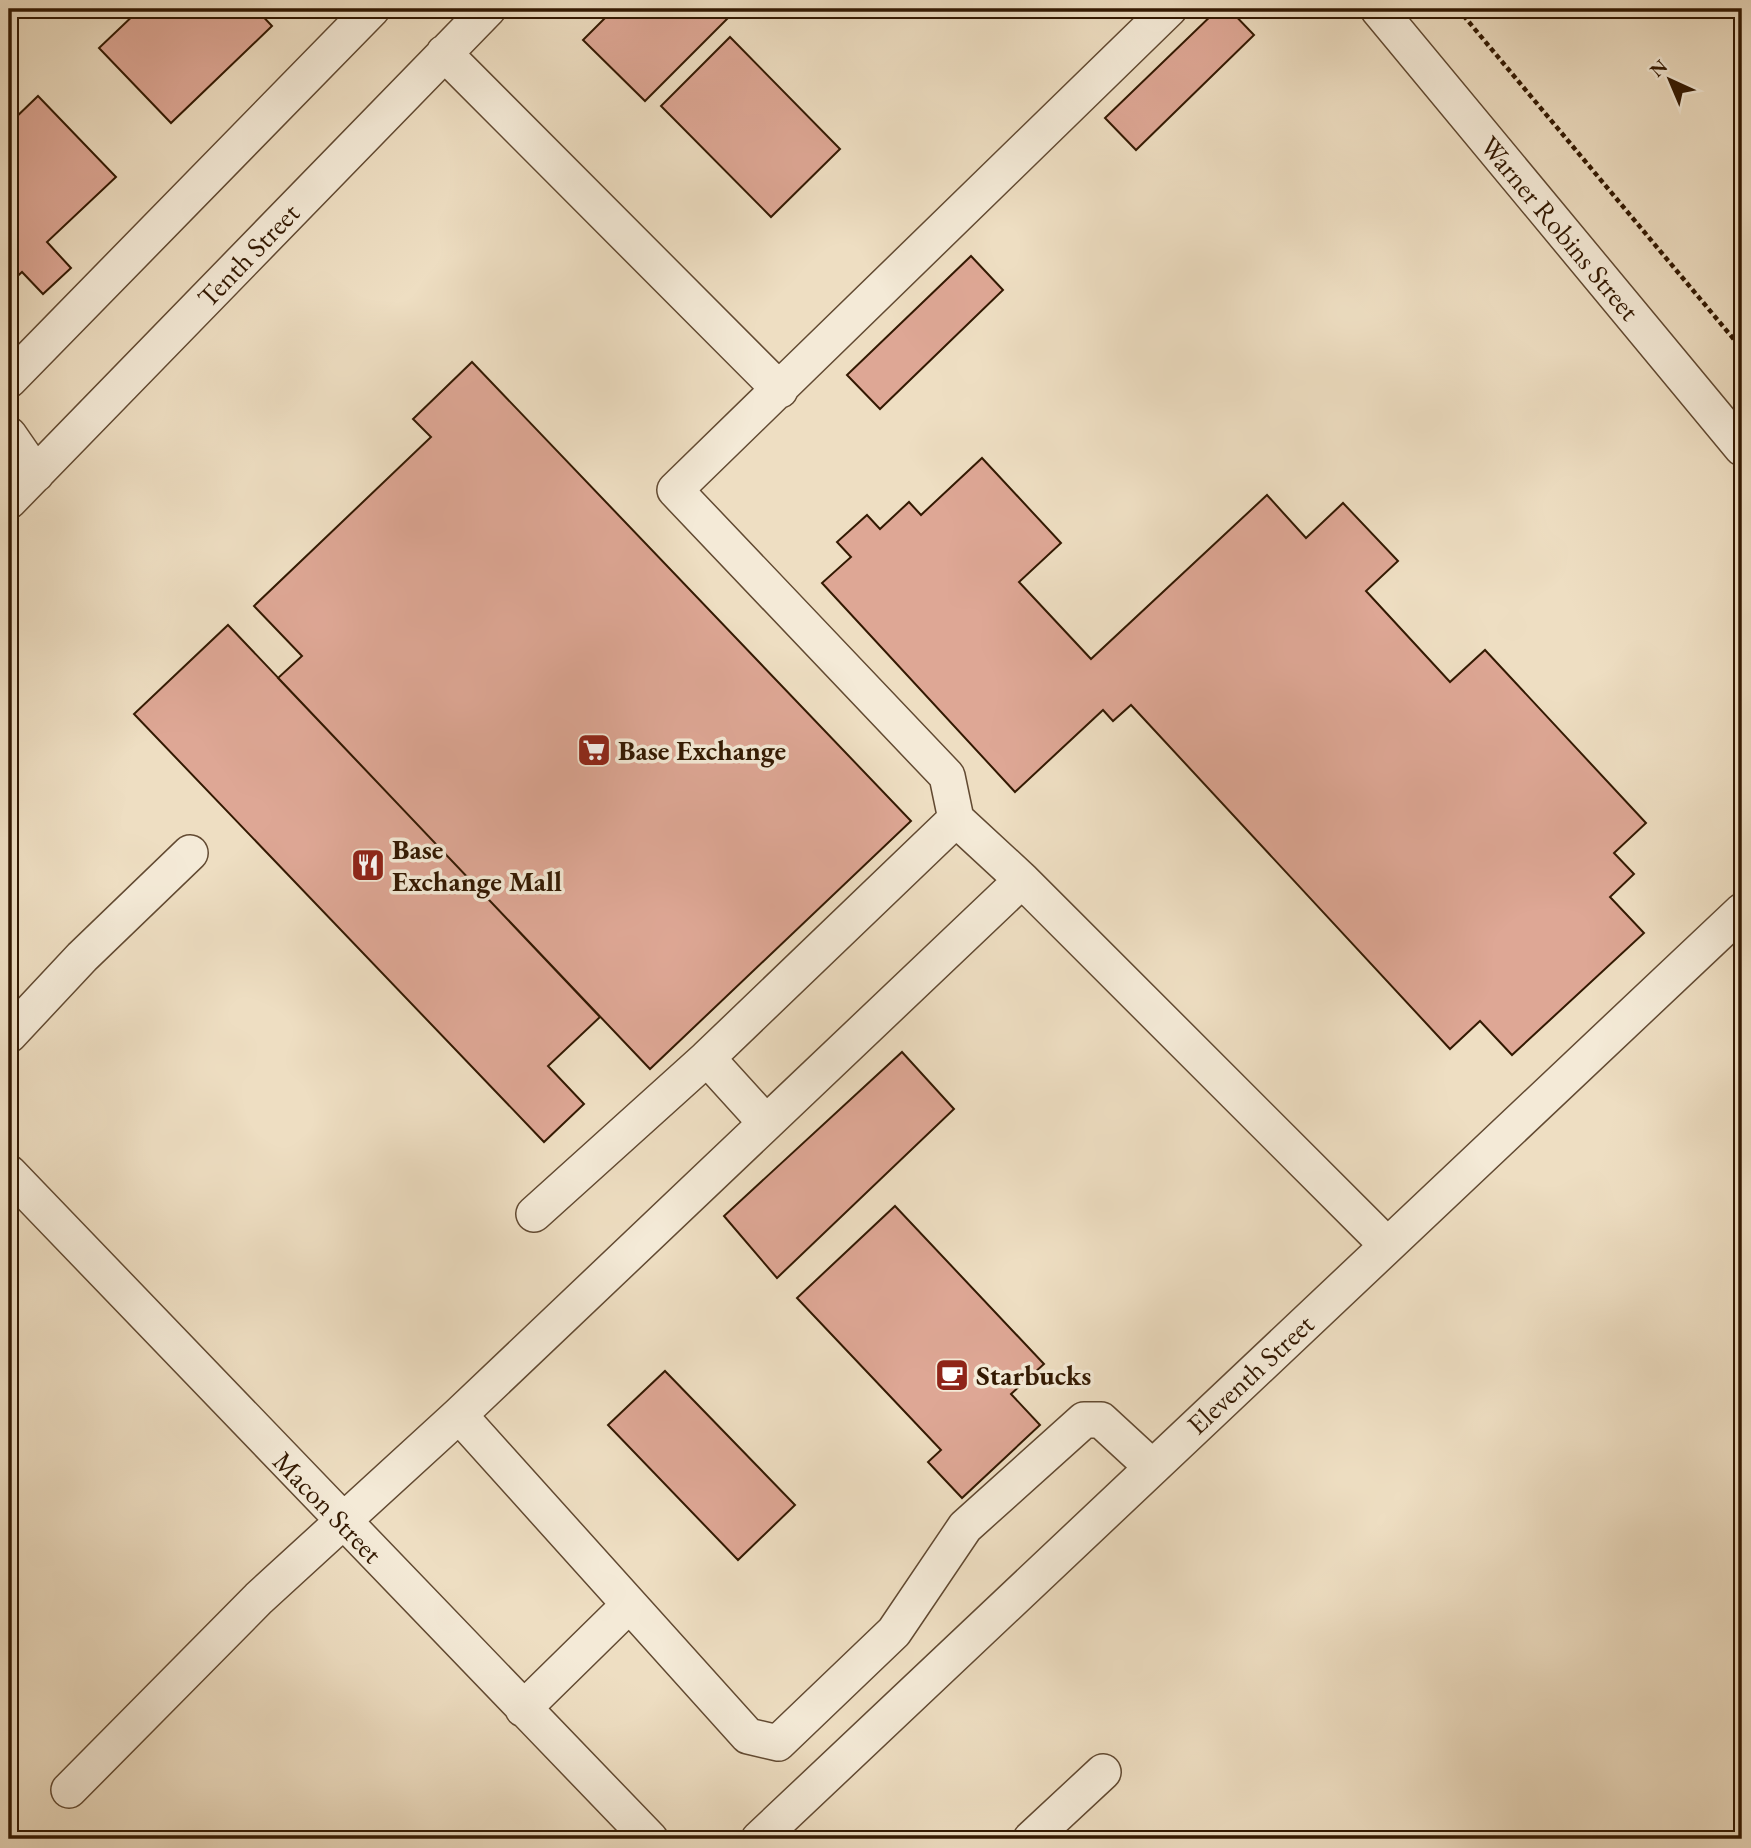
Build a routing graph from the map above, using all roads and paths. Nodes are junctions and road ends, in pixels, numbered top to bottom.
1 (372, 9) edge
2 (488, 9) edge
3 (1169, 9) edge
4 (1378, 9) edge
5 (1458, 9) edge
6 (444, 53) junction
7 (1742, 349) edge
8 (9, 380) edge
9 (780, 390) junction
10 (9, 435) edge
11 (1742, 448) edge
12 (36, 474) junction
13 (9, 501) edge
14 (956, 819) junction
15 (190, 853) dead end
16 (1021, 880) junction
17 (1742, 911) edge
18 (82, 957) junction
19 (9, 1016) edge
20 (9, 1035) edge
21 (707, 1058) junction
22 (765, 1123) junction
23 (9, 1173) edge
24 (534, 1214) dead end
25 (1387, 1245) junction
26 (459, 1415) junction
27 (1152, 1467) junction
28 (344, 1523) junction
29 (629, 1605) junction
30 (523, 1710) junction
31 (1103, 1772) dead end
32 (69, 1790) dead end
33 (650, 1839) edge
34 (759, 1839) edge
35 (1031, 1839) edge

1 - 8 street
2 - 6 street, Tenth Street
3 - 9 street
4 - 11 street, Warner Robins Street
5 - 7 path
6 - 9 street
6 - 12 street, Tenth Street
9 - 14 street
10 - 12 street
12 - 13 street, Tenth Street
14 - 16 street
14 - 21 street
15 - 18 street
16 - 22 street
16 - 25 street
17 - 25 street, Eleventh Street
18 - 19 street
18 - 20 street
21 - 22 street
21 - 24 street
22 - 26 street
23 - 28 street, Macon Street
25 - 27 street, Eleventh Street
26 - 28 street
26 - 29 street
27 - 29 street
27 - 34 street, Eleventh Street
28 - 30 street, Macon Street
28 - 32 street
29 - 30 street
30 - 33 street, Macon Street
31 - 35 street

